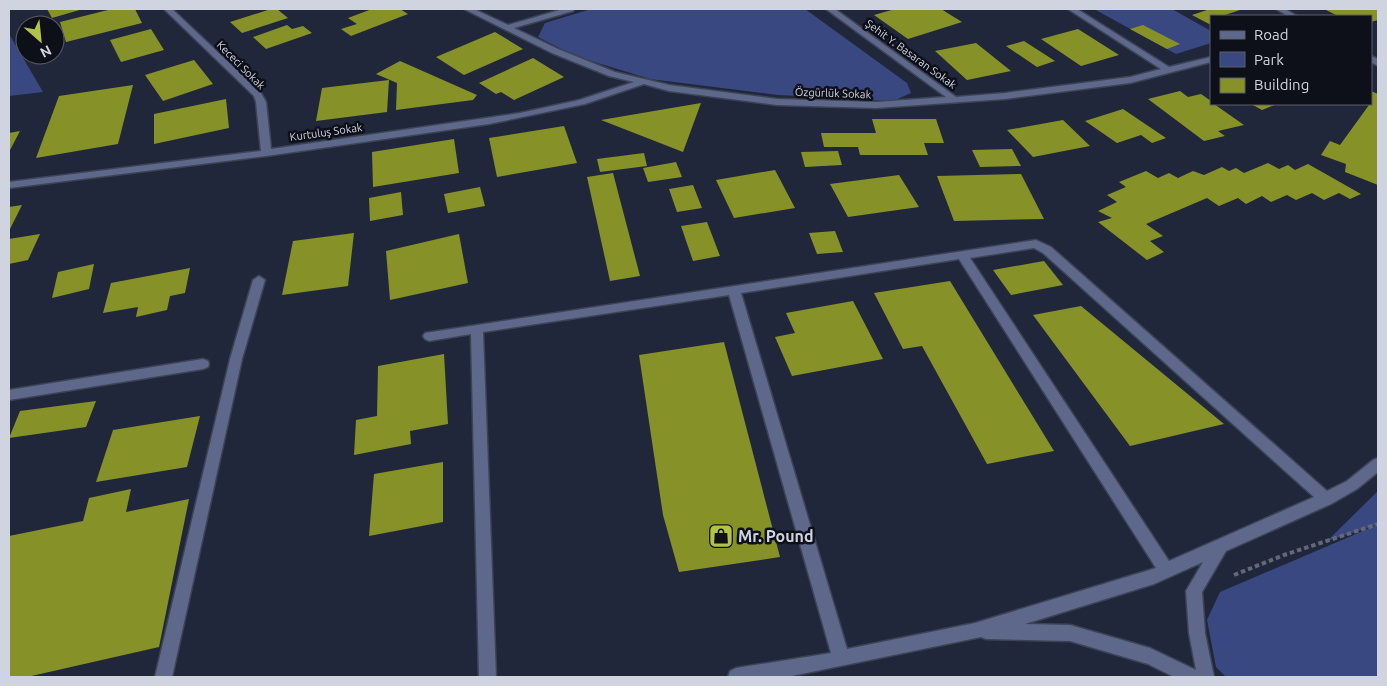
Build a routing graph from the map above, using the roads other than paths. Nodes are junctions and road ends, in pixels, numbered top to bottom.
1 (168, 9) edge
2 (468, 9) edge
3 (570, 9) edge
4 (830, 9) edge
5 (1072, 9) edge
6 (1280, 9) edge
7 (1291, 15) edge
8 (507, 28) junction
9 (1210, 59) edge
10 (1169, 71) junction
11 (642, 82) junction
12 (955, 100) junction
13 (266, 153) junction
14 (9, 185) edge
15 (963, 256) junction
16 (259, 280) dead end
17 (734, 290) junction
18 (477, 330) junction
19 (428, 336) dead end
20 (203, 364) dead end
21 (9, 395) edge
22 (1378, 464) edge
23 (1326, 499) junction
24 (1220, 548) junction
25 (1166, 570) junction
26 (975, 631) junction
27 (841, 659) junction
28 (163, 677) edge
29 (487, 677) edge
30 (736, 677) edge
31 (1192, 677) edge
32 (1206, 677) edge

1 - 13 street, Kececi Sokak
2 - 8 street, Özgürlük Sokak
3 - 8 street
4 - 12 street, Şehit Y. Basaran Sokak
5 - 10 street
6 - 7 street
8 - 11 street, Özgürlük Sokak
9 - 10 street, Özgürlük Sokak
10 - 12 street, Özgürlük Sokak
11 - 12 street, Özgürlük Sokak
11 - 13 street, Kurtuluş Sokak
13 - 14 street, Kurtuluş Sokak
15 - 17 street
15 - 23 street
15 - 25 street
16 - 28 street
17 - 18 street
17 - 27 street
18 - 19 street
18 - 29 street
20 - 21 street
22 - 23 street
23 - 24 street
24 - 25 street
24 - 32 street
25 - 26 street
26 - 27 street
26 - 31 street
27 - 30 street

